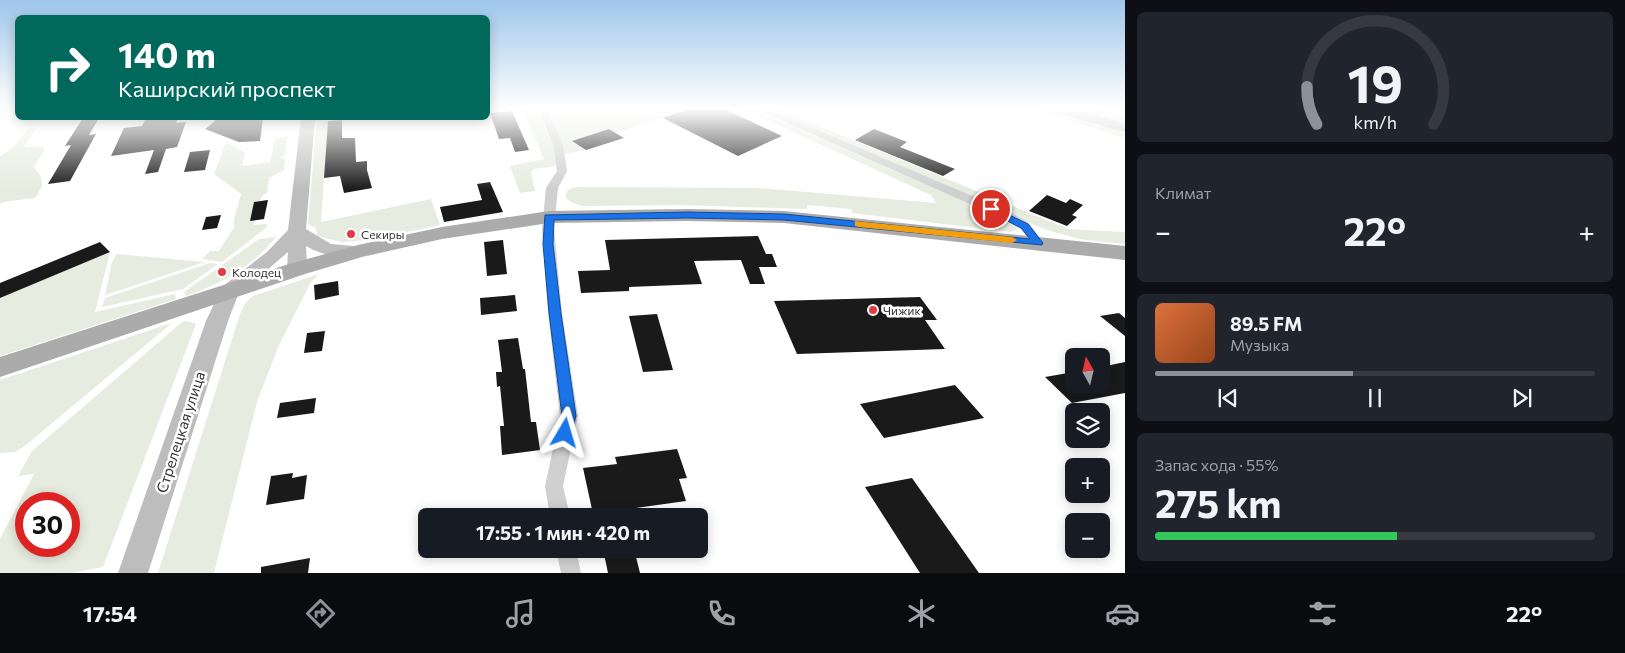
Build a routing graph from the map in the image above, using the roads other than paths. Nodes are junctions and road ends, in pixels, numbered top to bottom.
1 (306, 136) edge
2 (554, 136) edge
3 (819, 136) edge
4 (549, 217) junction
5 (297, 231) junction
6 (1038, 243) junction
7 (358, 251) junction
8 (1125, 253) edge
9 (297, 269) junction
10 (229, 292) junction
11 (0, 367) edge
12 (558, 508) edge
13 (568, 558) edge
14 (133, 573) edge
15 (571, 573) edge

1 - 5 main road
2 - 4 street
3 - 6 street
4 - 6 main road
4 - 7 main road
4 - 12 street
5 - 7 main road
5 - 9 main road
5 - 10 main road, Стрелецкая улица
6 - 8 main road
7 - 9 main road
9 - 10 main road
10 - 11 main road, Стрелецкая улица
10 - 14 main road, Стрелецкая улица
13 - 15 street

